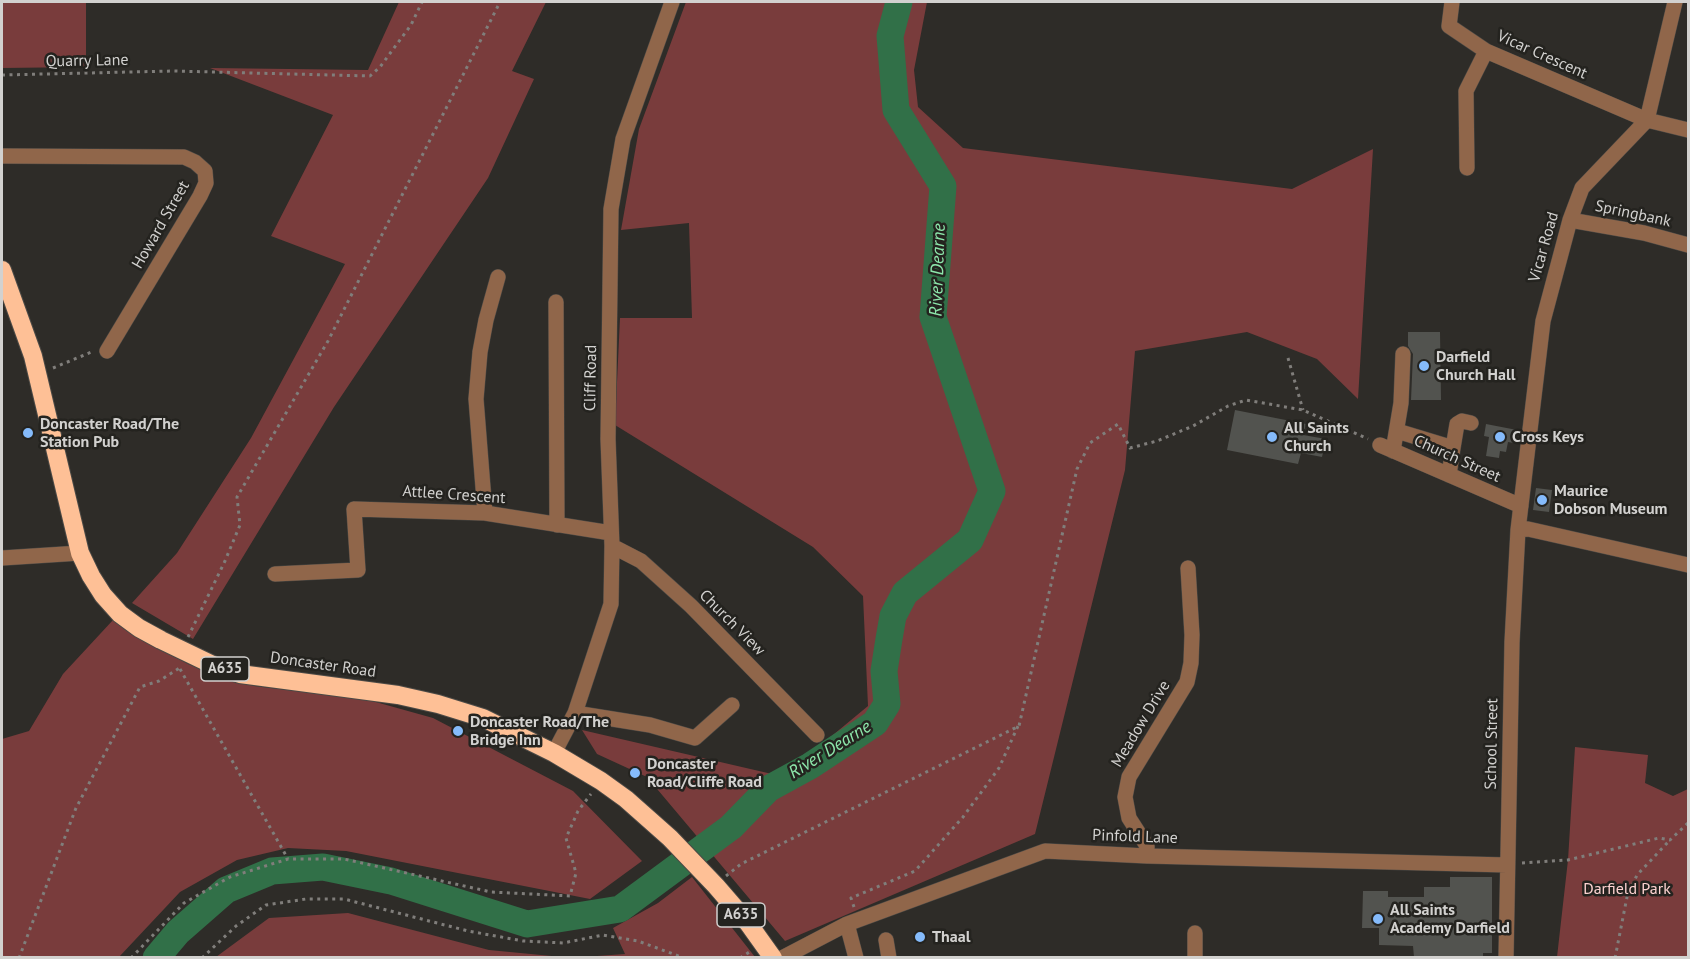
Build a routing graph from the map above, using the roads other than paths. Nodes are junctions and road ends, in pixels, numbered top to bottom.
1 (663, 2) edge
2 (672, 2) edge
3 (1452, 2) edge
4 (1675, 2) edge
5 (663, 24) junction
6 (1486, 51) junction
7 (1647, 120) junction
8 (1689, 130) edge
9 (2, 156) edge
10 (1467, 168) dead end
11 (1570, 220) junction
12 (1689, 245) edge
13 (2, 270) edge
14 (498, 277) dead end
15 (556, 302) dead end
16 (110, 347) road end
17 (1402, 354) dead end
18 (1472, 423) dead end
19 (1397, 431) junction
20 (1453, 448) junction
21 (1449, 475) junction
22 (1521, 507) junction
23 (485, 513) junction
24 (557, 525) junction
25 (1518, 530) junction
26 (612, 540) junction
27 (80, 553) junction
28 (2, 558) edge
29 (1689, 565) edge
30 (1188, 568) dead end
31 (275, 574) dead end
32 (732, 705) dead end
33 (575, 713) junction
34 (817, 735) dead end
35 (554, 753) junction
36 (1147, 856) junction
37 (1507, 865) junction
38 (853, 922) junction
39 (1195, 933) dead end
40 (886, 940) dead end
41 (773, 957) edge
42 (782, 957) edge
43 (856, 957) edge
44 (889, 957) edge
45 (1195, 957) edge
46 (1506, 957) edge

1 - 5 street
2 - 5 street, Cliff Road
3 - 6 street, Vicar Crescent
4 - 7 street
5 - 26 street, Cliff Road
6 - 7 street, Vicar Crescent
6 - 10 street
7 - 8 street, Vicar Crescent
7 - 11 street, Vicar Road
9 - 16 street, Howard Street
11 - 12 street, Springbank
11 - 22 street, Vicar Road
13 - 27 highway, Doncaster Road / A635
14 - 23 street
15 - 24 street
17 - 19 street
18 - 20 street
19 - 20 street
19 - 21 street, Church Street
20 - 21 street
21 - 22 street, Church Street
22 - 25 street, Vicar Road
23 - 24 street, Attlee Crescent
23 - 31 street, Attlee Crescent
24 - 26 street, Attlee Crescent
25 - 29 street
25 - 37 street, School Street
26 - 33 street, Cliff Road
26 - 34 street, Church View
27 - 28 street
27 - 35 highway, Doncaster Road / A635
30 - 36 street, Meadow Drive
32 - 33 street
33 - 35 street, Cliff Road
35 - 41 highway, Doncaster Road / A635
36 - 37 street, Pinfold Lane
36 - 38 street, Pinfold Lane
37 - 46 street, School Street
38 - 42 street, Pinfold Lane
38 - 43 street
39 - 45 street
40 - 44 street

